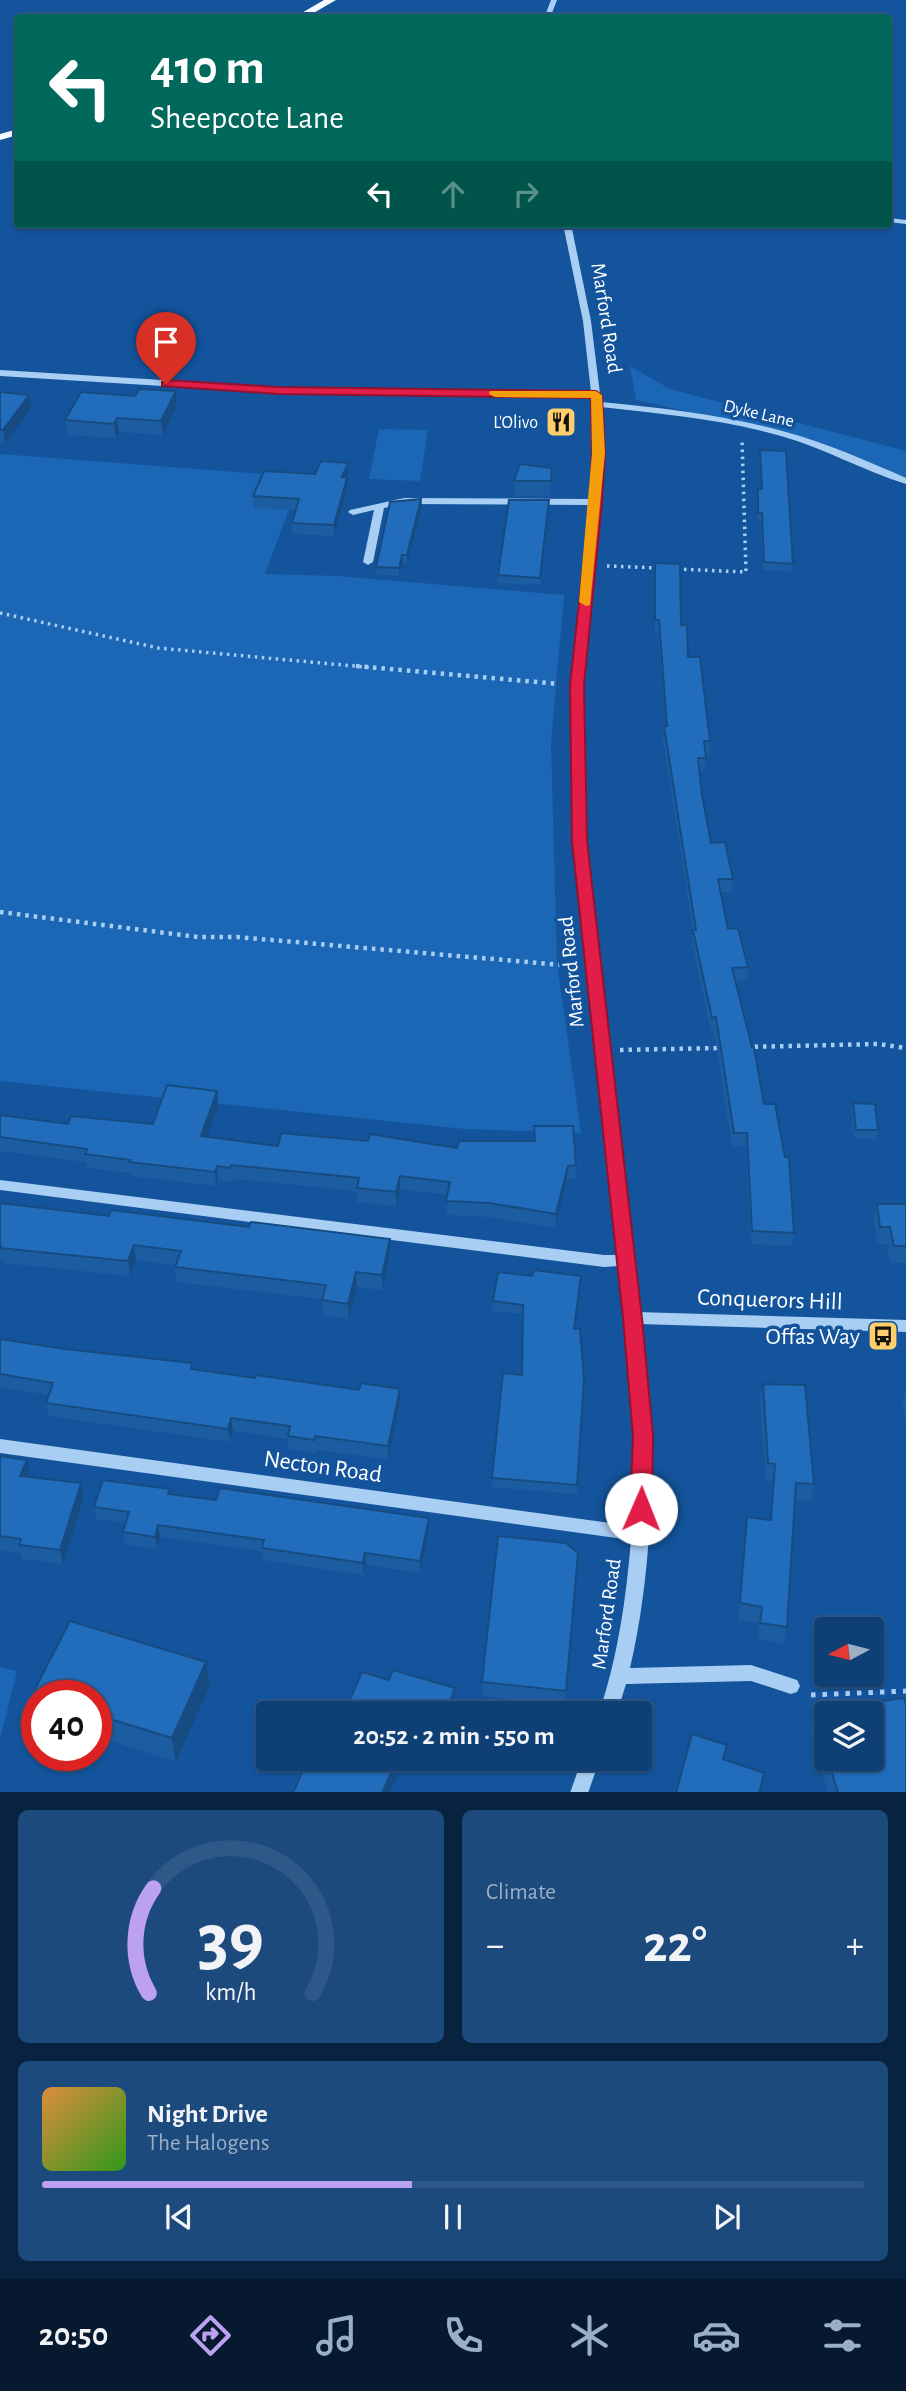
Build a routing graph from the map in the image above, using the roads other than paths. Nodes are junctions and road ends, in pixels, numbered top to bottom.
1 (331, 0) edge
2 (305, 14) edge
3 (568, 228) edge
4 (0, 373) edge
5 (597, 399) junction
6 (906, 481) edge
7 (596, 502) junction
8 (380, 505) junction
9 (353, 512) dead end
10 (368, 562) dead end
11 (0, 1185) edge
12 (625, 1260) junction
13 (633, 1318) junction
14 (906, 1326) edge
15 (0, 1446) edge
16 (640, 1534) junction
17 (622, 1676) junction
18 (791, 1686) road end
19 (613, 1701) edge
20 (587, 1771) edge
21 (579, 1792) edge

1 - 2 main road
3 - 5 street, Marford Road
4 - 5 street, Dyke Lane
5 - 6 street, Dyke Lane
5 - 7 street, Marford Road
7 - 8 street
7 - 12 street, Marford Road
8 - 9 street
8 - 10 street
11 - 12 street
12 - 13 street, Marford Road
13 - 14 street, Conquerors Hill
13 - 16 street, Marford Road
15 - 16 street, Necton Road
16 - 17 street, Marford Road
17 - 18 street
17 - 19 street, Marford Road
20 - 21 street

